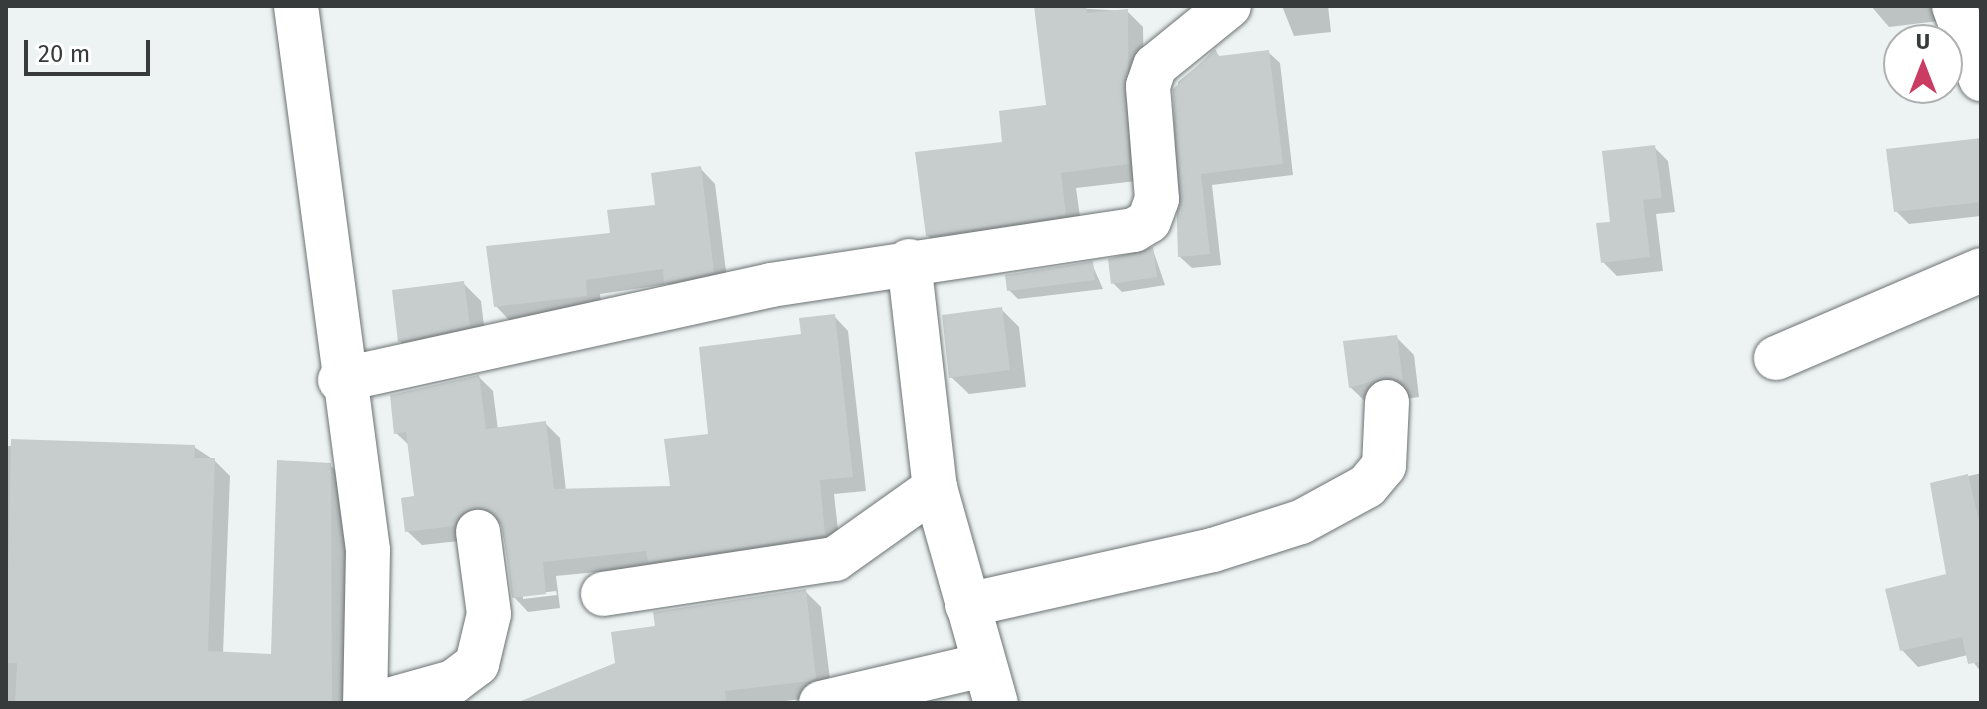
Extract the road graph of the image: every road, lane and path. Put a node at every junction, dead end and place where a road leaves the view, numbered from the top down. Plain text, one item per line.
1 (296, 6) edge
2 (1229, 6) edge
3 (909, 261) junction
4 (1981, 270) edge
5 (1776, 358) dead end
6 (340, 380) junction
7 (1387, 402) dead end
8 (935, 488) junction
9 (478, 532) dead end
10 (603, 594) dead end
11 (967, 605) junction
12 (990, 684) edge
13 (365, 703) edge
14 (378, 703) edge
15 (821, 703) edge

1 - 6 street
2 - 3 street
3 - 6 street
3 - 8 street
4 - 5 street
6 - 13 street
7 - 11 street
8 - 10 street
8 - 11 street
9 - 14 street
11 - 12 street
12 - 15 street

